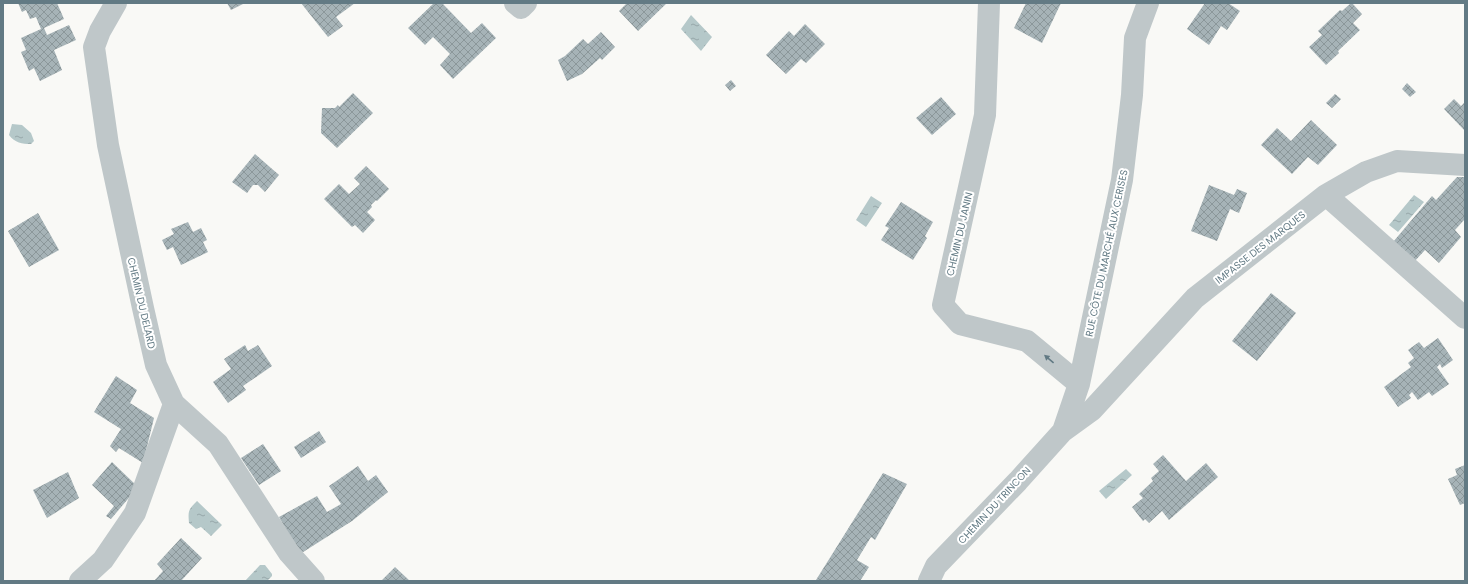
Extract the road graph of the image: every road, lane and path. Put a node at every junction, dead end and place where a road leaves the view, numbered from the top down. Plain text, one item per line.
1 (100, 3) edge
2 (116, 3) edge
3 (515, 3) edge
4 (526, 3) edge
5 (989, 3) edge
6 (1148, 3) edge
7 (100, 31) junction
8 (1465, 165) edge
9 (1326, 195) junction
10 (1465, 318) edge
11 (1079, 384) junction
12 (174, 404) junction
13 (1063, 431) junction
14 (80, 581) edge
15 (314, 581) edge
16 (929, 581) edge

1 - 7 street
2 - 7 street, CHEMIN DU DELARD
3 - 4 street
11 -> 5 street, CHEMIN DU JANIN
6 - 11 street, RUE CÔTE DU MARCHÉ AUX CERISES
7 - 12 street, CHEMIN DU DELARD
8 - 9 street, IMPASSE DES MARQUES
9 - 10 street
9 - 13 street, IMPASSE DES MARQUES
11 - 13 street, RUE CÔTE DU MARCHÉ AUX CERISES
12 - 14 street
12 - 15 street
13 - 16 street, CHEMIN DU TRINCON

